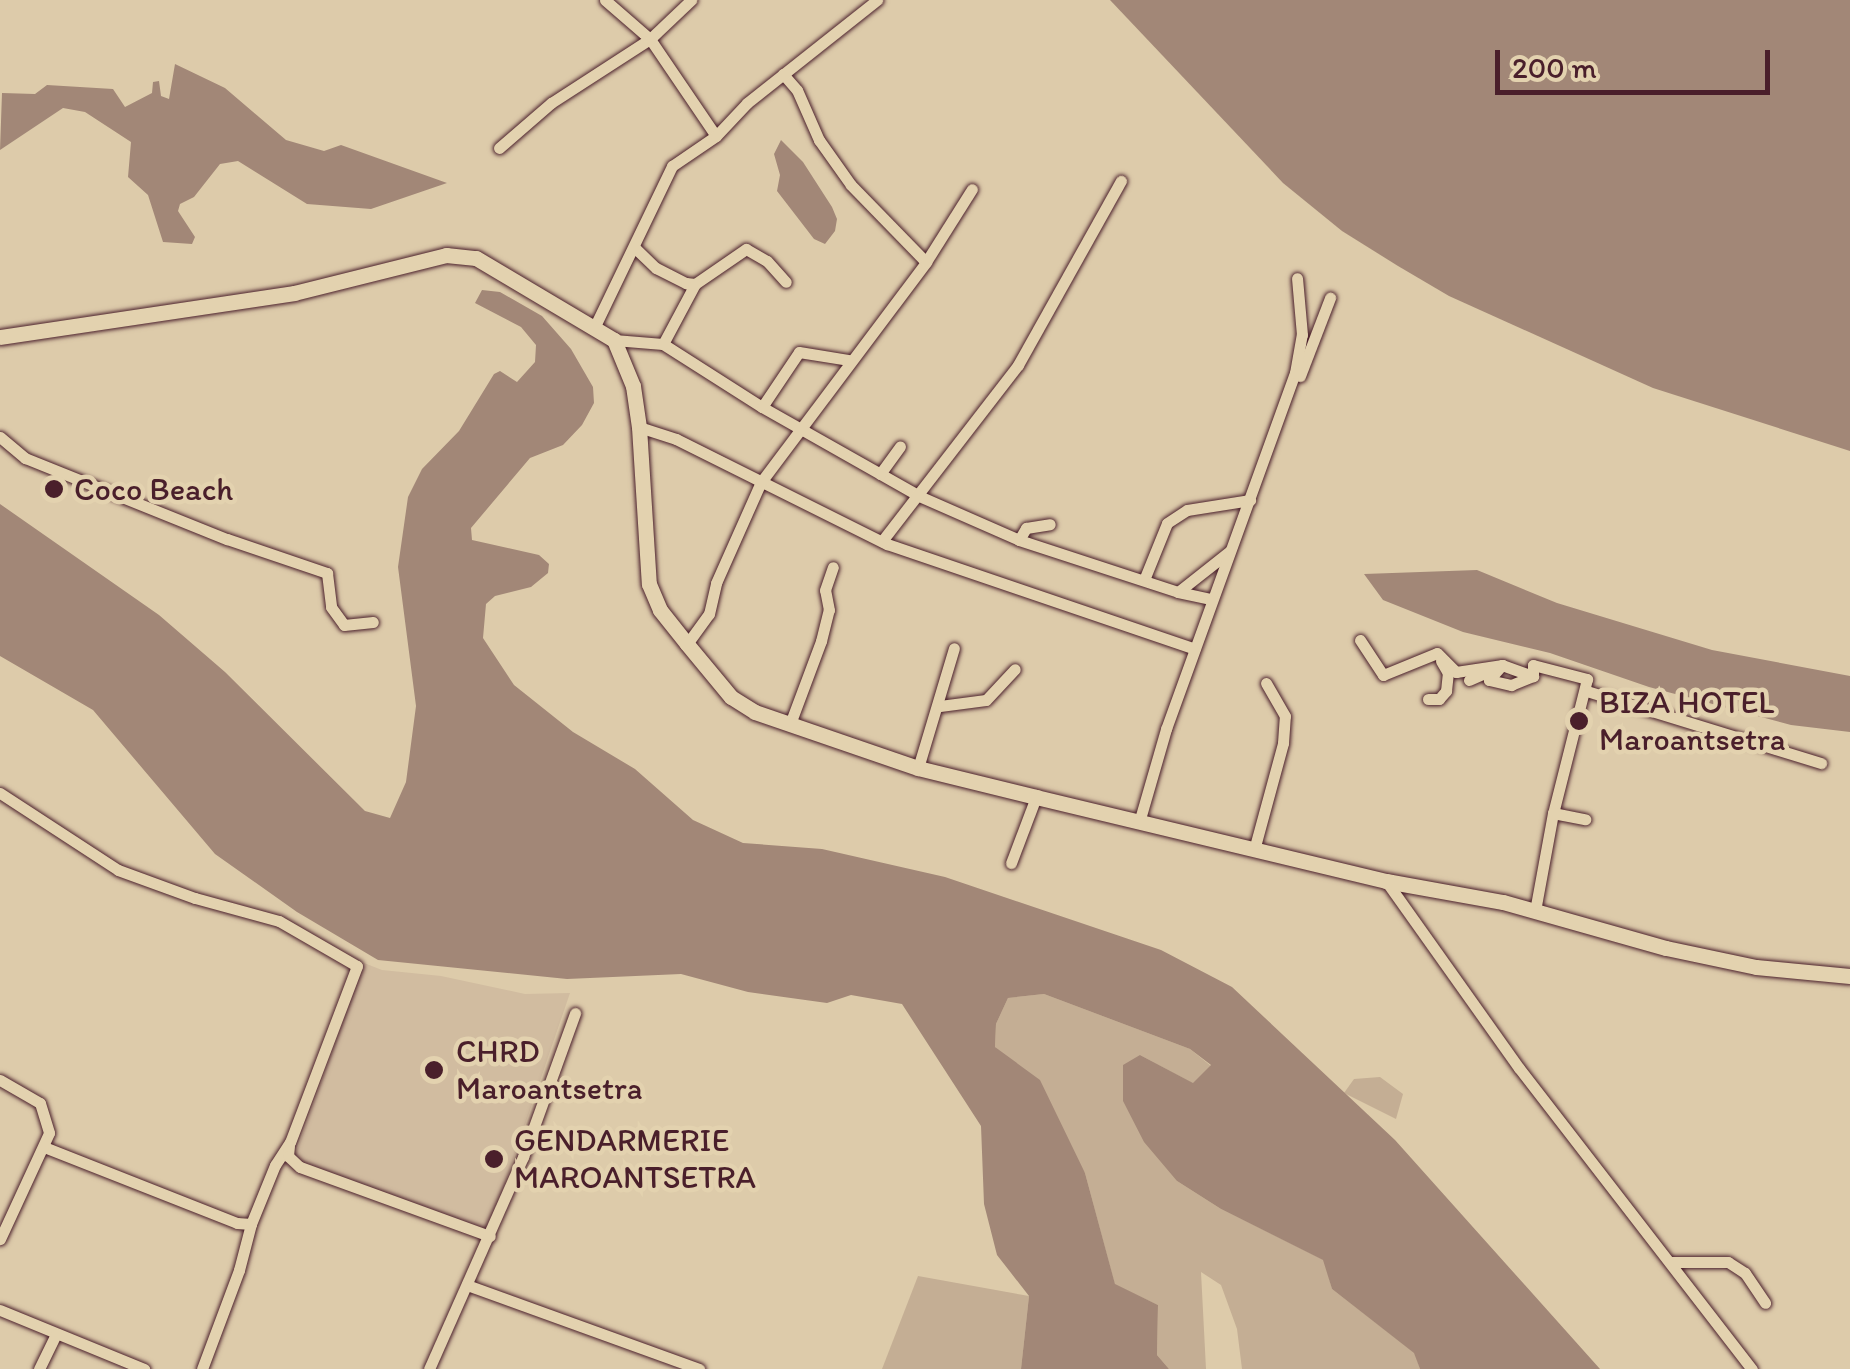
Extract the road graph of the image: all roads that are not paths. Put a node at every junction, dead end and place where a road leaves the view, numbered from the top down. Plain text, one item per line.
1 (605, 0) edge
2 (691, 0) edge
3 (878, 0) edge
4 (650, 39) junction
5 (783, 74) junction
6 (716, 136) junction
7 (498, 148) dead end
8 (1121, 181) dead end
9 (972, 190) dead end
10 (635, 248) junction
11 (926, 262) junction
12 (1297, 278) dead end
13 (786, 282) dead end
14 (695, 284) junction
15 (1330, 298) dead end
16 (595, 326) junction
17 (0, 337) edge
18 (614, 340) junction
19 (663, 344) junction
20 (849, 360) junction
21 (762, 406) junction
22 (1279, 415) junction
23 (639, 427) junction
24 (801, 428) junction
25 (0, 436) edge
26 (900, 446) dead end
27 (880, 474) junction
28 (761, 482) junction
29 (918, 496) junction
30 (1250, 500) junction
31 (1050, 524) dead end
32 (1019, 540) junction
33 (882, 541) junction
34 (1230, 551) junction
35 (833, 567) dead end
36 (1144, 580) junction
37 (1178, 592) junction
38 (1212, 599) junction
39 (372, 622) dead end
40 (1360, 640) dead end
41 (686, 644) junction
42 (954, 648) dead end
43 (1195, 649) junction
44 (1437, 653) junction
45 (1502, 665) junction
46 (1016, 669) dead end
47 (1533, 676) junction
48 (1468, 680) dead end
49 (1266, 683) dead end
50 (1587, 691) junction
51 (1428, 699) dead end
52 (940, 706) junction
53 (790, 724) junction
54 (1821, 763) dead end
55 (918, 768) junction
56 (0, 792) edge
57 (1036, 797) junction
58 (1553, 813) junction
59 (1585, 819) dead end
60 (1140, 820) junction
61 (1254, 850) junction
62 (1011, 863) dead end
63 (1386, 881) junction
64 (1535, 910) junction
65 (1850, 976) edge
66 (575, 1013) dead end
67 (0, 1080) edge
68 (290, 1142) junction
69 (44, 1147) junction
70 (251, 1224) junction
71 (490, 1236) junction
72 (0, 1239) edge
73 (1671, 1262) junction
74 (467, 1284) junction
75 (1765, 1303) dead end
76 (0, 1310) edge
77 (56, 1334) junction
78 (39, 1369) edge
79 (144, 1369) edge
80 (202, 1369) edge
81 (430, 1369) edge
82 (699, 1369) edge
83 (1752, 1369) edge

1 - 4 street
2 - 4 street
3 - 5 street
4 - 6 street
4 - 7 street
5 - 6 street
5 - 11 street
6 - 10 street
8 - 29 street
9 - 11 street
10 - 14 street
10 - 16 street
11 - 20 street
12 - 22 street
13 - 14 street
14 - 19 street
15 - 22 street
16 - 17 main road
16 - 18 main road
18 - 19 street
18 - 23 main road
19 - 21 street
20 - 21 street
20 - 24 street
21 - 24 street
22 - 30 street
23 - 28 street
23 - 41 main road
24 - 27 street
24 - 28 street
25 - 39 street
26 - 27 street
27 - 29 street
28 - 33 street
28 - 41 street
29 - 32 street
29 - 33 street
30 - 34 street
30 - 36 street
31 - 32 street
32 - 36 street
33 - 43 street
34 - 37 street
34 - 38 street
35 - 53 street
36 - 37 street
37 - 38 street
38 - 43 street
40 - 44 street
41 - 53 main road
42 - 52 street
43 - 60 street
44 - 45 street
44 - 51 street
45 - 47 street
45 - 47 street
45 - 48 street
46 - 52 street
47 - 50 street
49 - 61 street
50 - 54 street
50 - 58 street
52 - 55 street
53 - 55 main road
55 - 57 main road
56 - 68 street
57 - 60 main road
57 - 62 street
58 - 59 street
58 - 64 street
60 - 61 main road
61 - 63 main road
63 - 64 main road
63 - 73 street
64 - 65 main road
66 - 71 street
67 - 69 street
68 - 70 street
68 - 71 street
69 - 70 street
69 - 72 street
70 - 80 street
71 - 74 street
73 - 75 street
73 - 83 street
74 - 81 street
74 - 82 street
76 - 77 street
77 - 78 street
77 - 79 street

